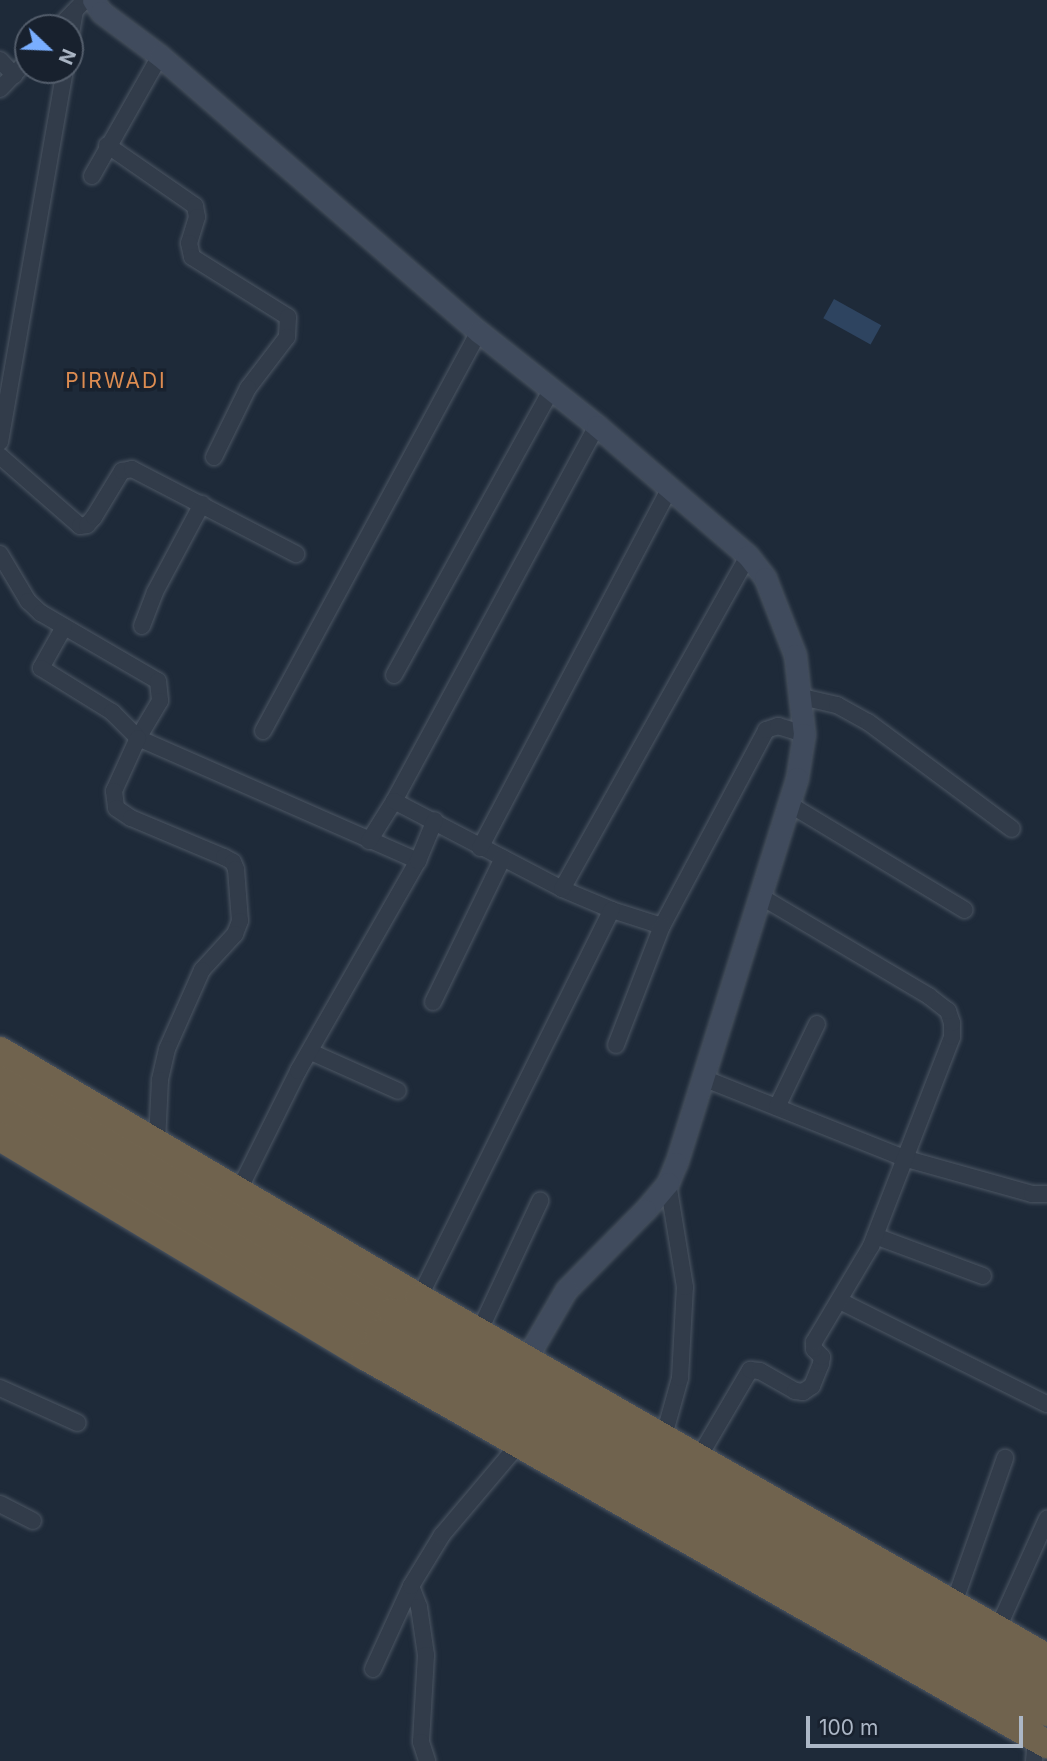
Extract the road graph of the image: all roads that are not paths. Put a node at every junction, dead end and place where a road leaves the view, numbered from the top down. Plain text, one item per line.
1 (84, 4) edge
2 (160, 56) junction
3 (0, 60) edge
4 (14, 75) joint
5 (63, 84) edge
6 (0, 89) edge
7 (107, 145) junction
8 (92, 176) dead end
9 (479, 332) junction
10 (552, 390) junction
11 (597, 426) junction
12 (0, 442) edge
13 (0, 456) edge
14 (214, 457) dead end
15 (669, 489) junction
16 (202, 504) junction
17 (0, 554) edge
18 (296, 554) dead end
19 (748, 556) junction
20 (142, 626) dead end
21 (64, 627) junction
22 (394, 675) dead end
23 (802, 697) junction
24 (263, 731) dead end
25 (804, 734) junction
26 (138, 738) junction
27 (394, 800) junction
28 (789, 804) junction
29 (435, 820) junction
30 (1012, 829) dead end
31 (369, 841) junction
32 (480, 848) junction
33 (503, 858) junction
34 (418, 861) junction
35 (562, 889) junction
36 (760, 896) junction
37 (612, 910) junction
38 (965, 910) dead end
39 (662, 926) junction
40 (433, 1002) dead end
41 (817, 1024) dead end
42 (616, 1045) dead end
43 (0, 1051) edge
44 (311, 1052) junction
45 (703, 1079) junction
46 (0, 1081) edge
47 (398, 1091) dead end
48 (777, 1107) junction
49 (0, 1110) edge
50 (0, 1137) edge
51 (157, 1141) junction
52 (907, 1158) junction
53 (109, 1160) junction
54 (668, 1183) junction
55 (239, 1190) junction
56 (1047, 1195) edge
57 (540, 1201) dead end
58 (875, 1236) junction
59 (983, 1276) dead end
60 (419, 1298) junction
61 (840, 1301) junction
62 (479, 1332) junction
63 (526, 1359) junction
64 (0, 1388) edge
65 (1047, 1404) edge
66 (78, 1423) dead end
67 (663, 1439) junction
68 (519, 1444) junction
69 (699, 1457) junction
70 (1005, 1458) dead end
71 (0, 1504) edge
72 (1047, 1519) edge
73 (33, 1521) dead end
74 (411, 1586) junction
75 (954, 1603) junction
76 (998, 1628) junction
77 (1047, 1658) edge
78 (373, 1669) dead end
79 (1047, 1683) edge
80 (1047, 1712) edge
81 (1039, 1748) edge
82 (427, 1761) edge

1 - 2 street
2 - 7 street
2 - 9 street
3 - 4 street
4 - 6 street
5 - 12 street
7 - 8 street
7 - 14 street
9 - 10 street
9 - 24 street
10 - 11 street
10 - 22 street
11 - 15 street
11 - 27 street
13 - 16 street
15 - 19 street
15 - 32 street
16 - 18 street
16 - 20 street
17 - 21 street
19 - 23 street
19 - 35 street
21 - 26 street
21 - 26 street
23 - 25 street
23 - 30 street
25 - 28 street
25 - 39 street
26 - 31 street
26 - 51 street
27 - 29 street
27 - 31 street
28 - 36 street
28 - 38 street
29 - 32 street
29 - 34 street
31 - 34 street
32 - 33 street
33 - 35 street
33 - 40 street
34 - 44 street
35 - 37 street
36 - 45 street
36 - 52 street
37 - 39 street
37 - 60 street
39 - 42 street
41 - 48 street
43 - 51 highway
44 - 47 street
44 - 55 street
45 - 48 street
45 - 54 street
46 - 53 highway
48 - 52 street
49 - 53 highway
50 - 68 highway
51 - 55 highway
52 - 56 street
52 - 58 street
53 - 79 highway
53 - 80 highway
54 - 63 street
54 - 67 street
55 - 60 highway
57 - 62 street
58 - 59 street
58 - 61 street
60 - 62 highway
61 - 65 street
61 - 69 street
62 - 63 highway
63 - 67 highway
64 - 66 street
67 - 69 highway
68 - 74 street
68 - 81 highway
69 - 75 highway
70 - 75 street
71 - 73 street
72 - 76 street
74 - 78 street
74 - 82 street
75 - 76 highway
76 - 77 highway

